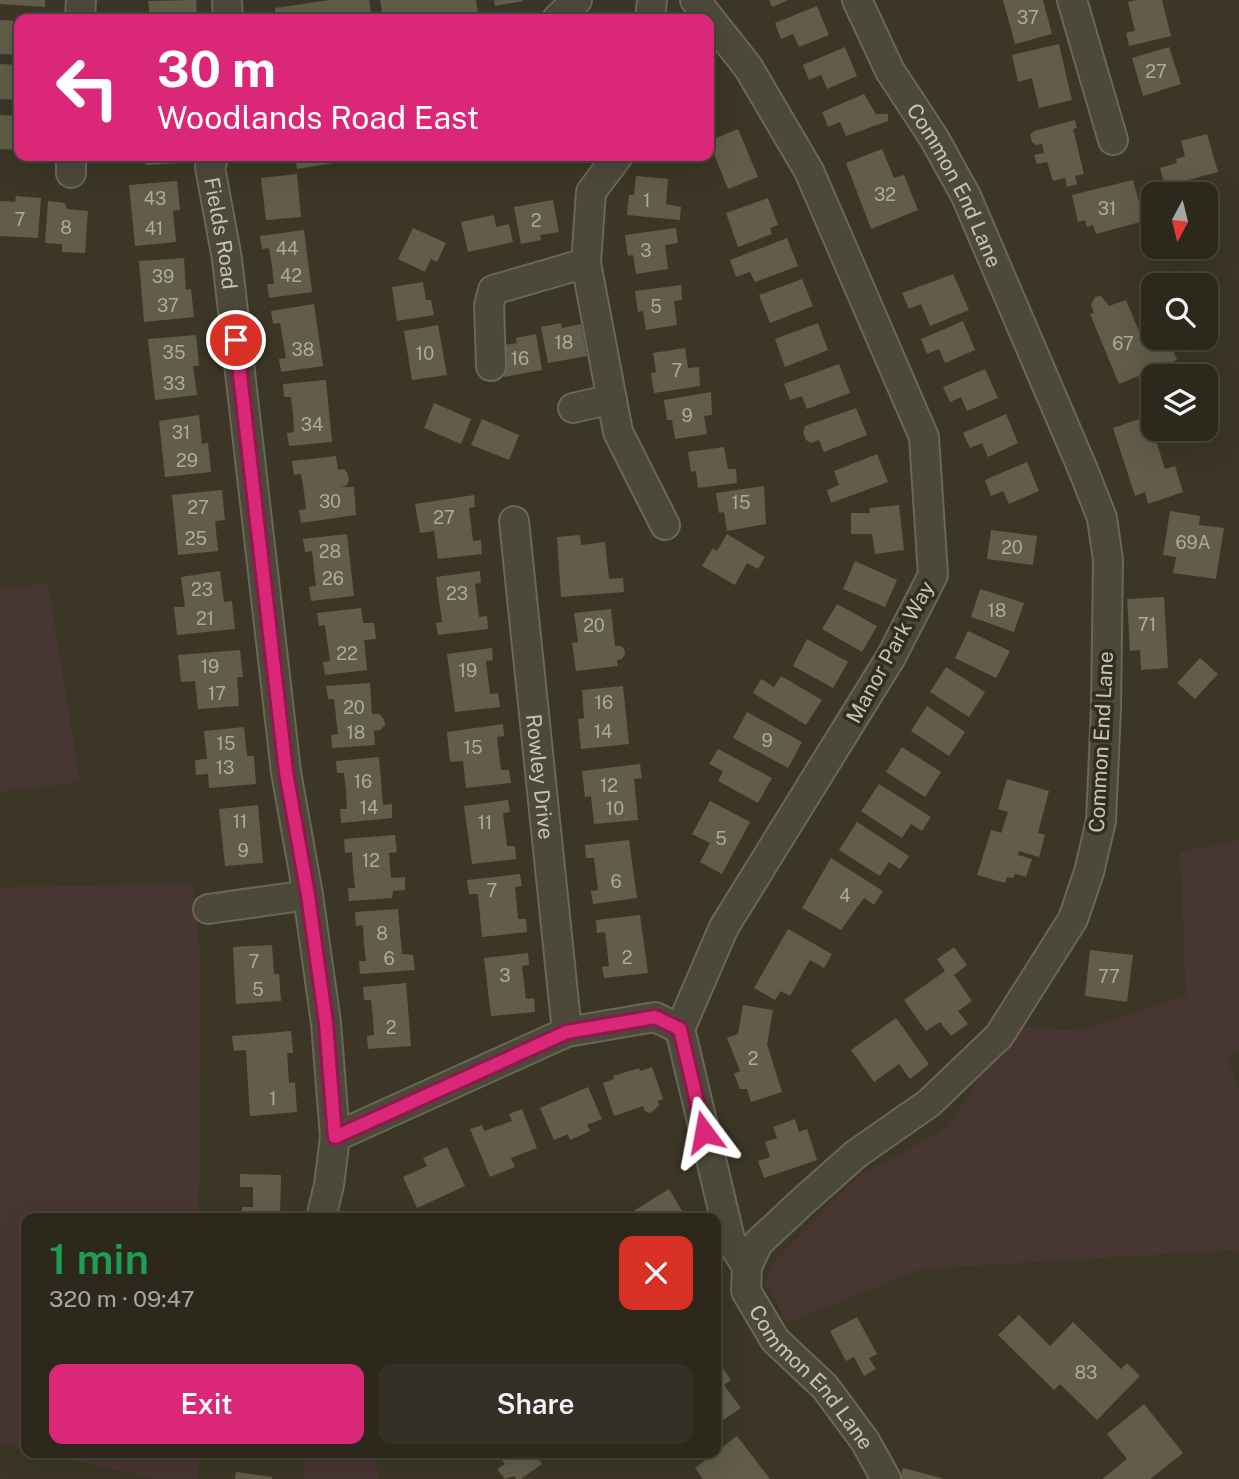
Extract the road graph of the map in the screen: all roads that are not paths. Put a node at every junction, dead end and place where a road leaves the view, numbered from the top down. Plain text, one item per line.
1 (577, 0) edge
2 (695, 0) edge
3 (857, 0) edge
4 (1072, 0) edge
5 (562, 14) edge
6 (706, 14) edge
7 (714, 24) edge
8 (1113, 140) dead end
9 (212, 161) edge
10 (614, 161) edge
11 (586, 263) junction
12 (491, 366) dead end
13 (612, 400) junction
14 (573, 408) dead end
15 (514, 521) dead end
16 (665, 525) dead end
17 (308, 895) junction
18 (208, 909) dead end
19 (680, 1029) junction
20 (567, 1032) junction
21 (335, 1137) junction
22 (322, 1213) edge
23 (712, 1213) edge
24 (721, 1226) edge
25 (747, 1267) junction
26 (886, 1479) edge

1 - 5 street
2 - 6 street, Manor Park Way
3 - 25 street, Common End Lane
4 - 8 street
7 - 19 street, Manor Park Way
9 - 17 street, Fields Road
10 - 11 street
11 - 12 street
11 - 13 street
13 - 14 street
13 - 16 street
15 - 20 street, Rowley Drive
17 - 18 street
17 - 21 street, Fields Road
19 - 20 street
19 - 23 street
20 - 21 street
21 - 22 street, Fields Road
24 - 25 street
25 - 26 street, Common End Lane

